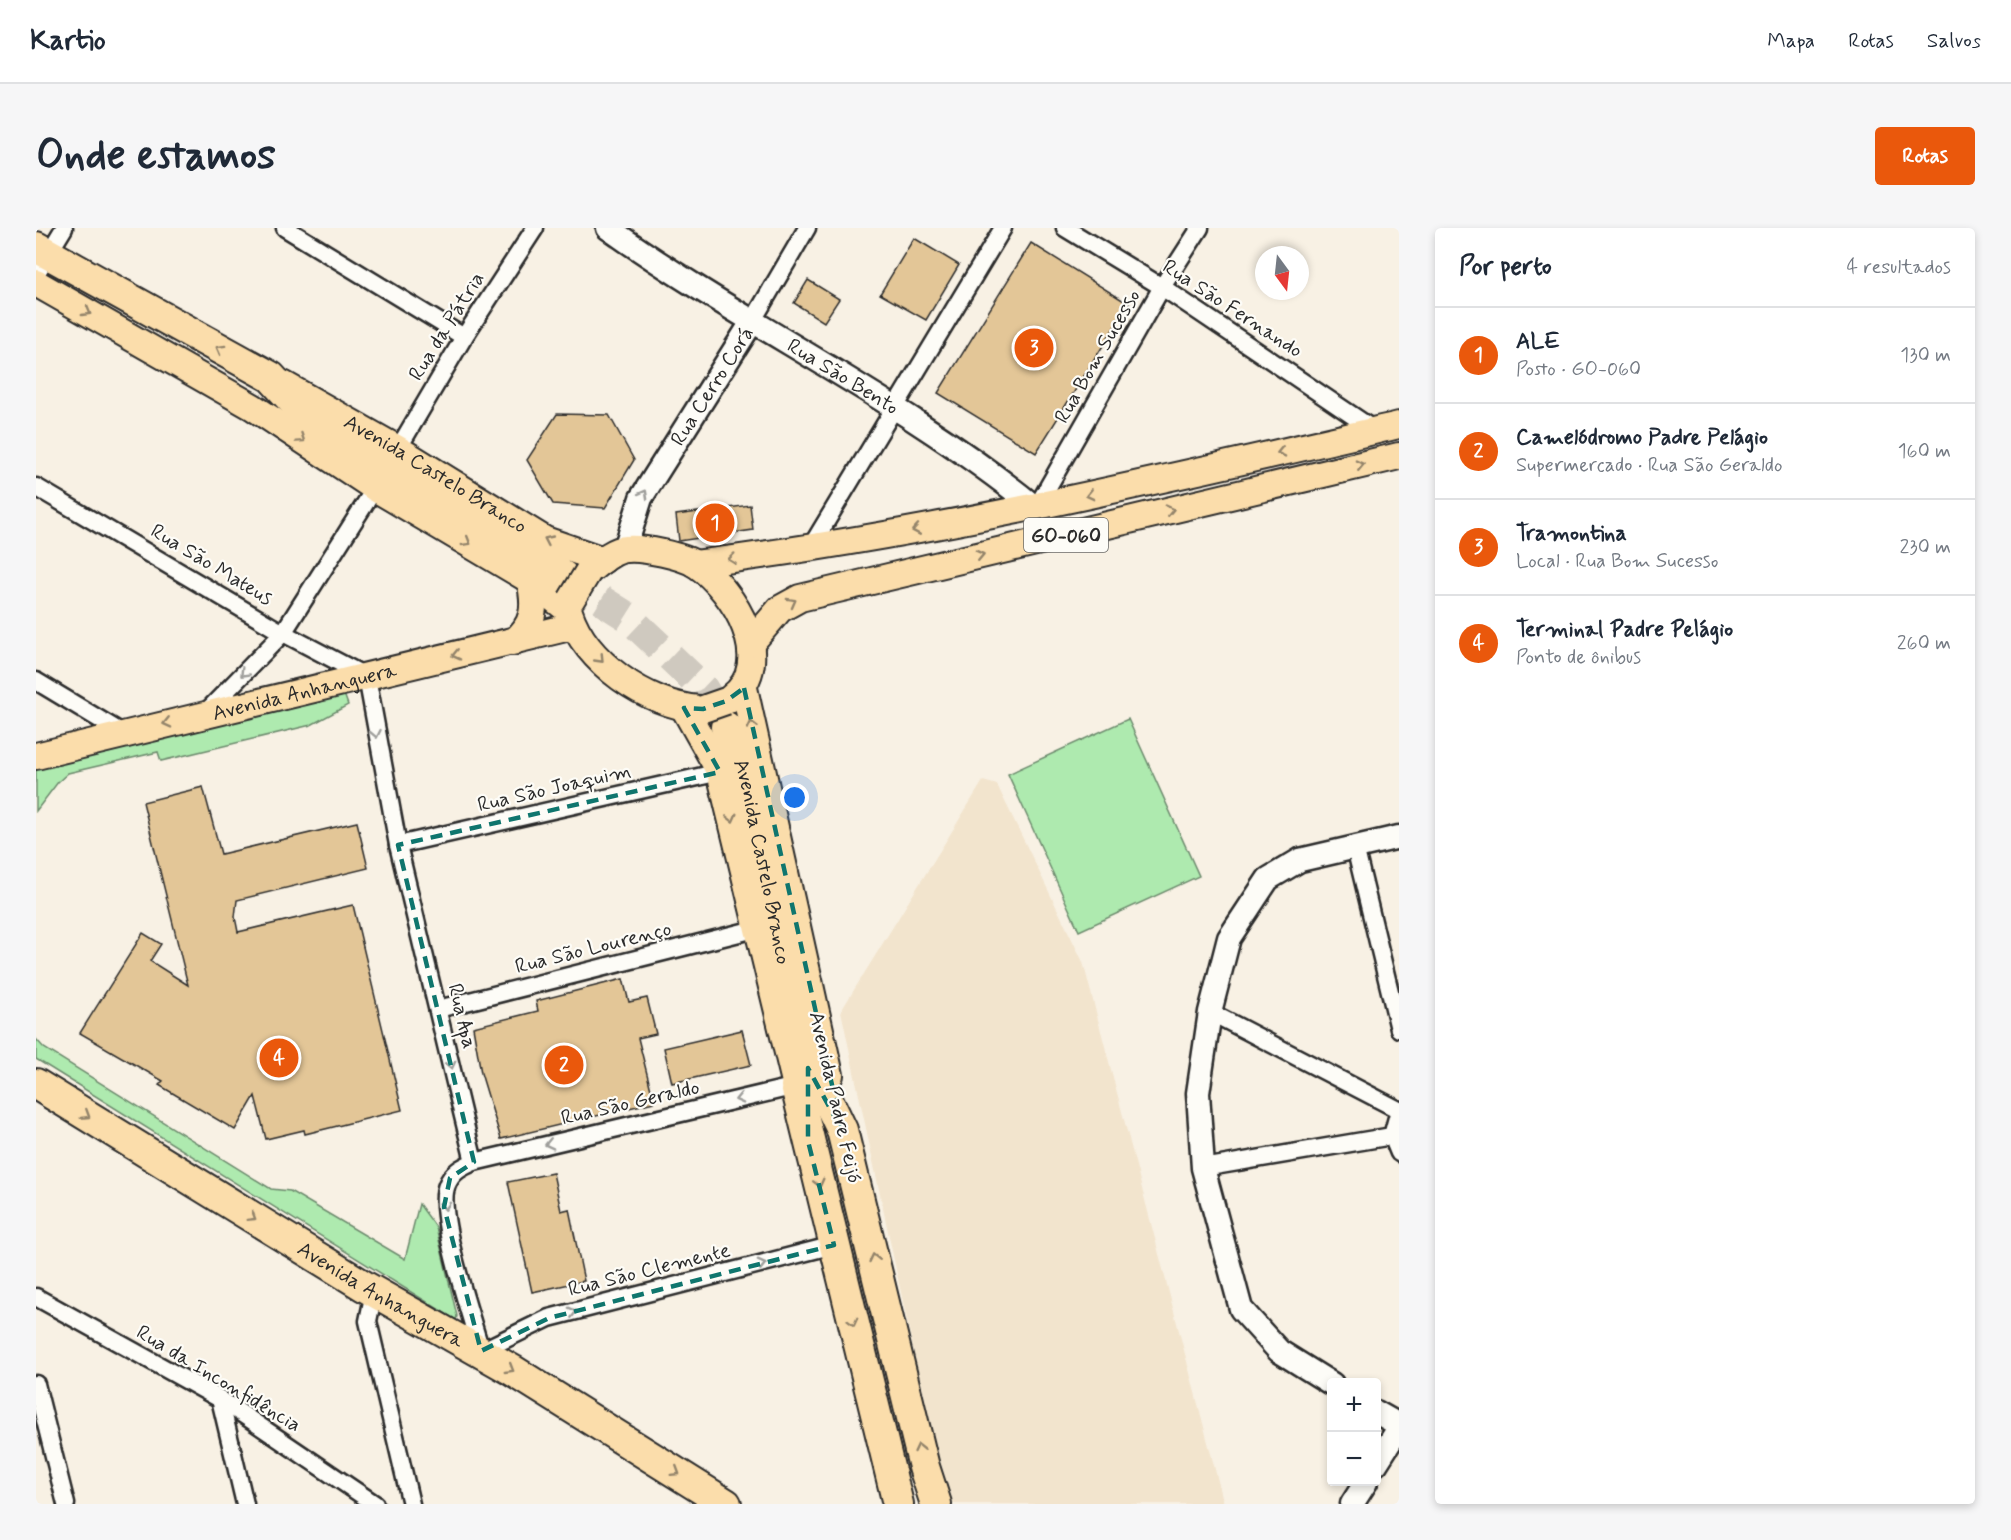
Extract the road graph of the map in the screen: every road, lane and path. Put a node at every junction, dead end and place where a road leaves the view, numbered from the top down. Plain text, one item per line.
1 (64, 228) edge
2 (285, 228) edge
3 (535, 228) edge
4 (608, 228) edge
5 (632, 228) edge
6 (807, 228) edge
7 (1003, 228) edge
8 (1065, 228) edge
9 (1200, 228) edge
10 (645, 254) junction
11 (40, 258) edge
12 (36, 283) edge
13 (1162, 287) junction
14 (752, 322) junction
15 (464, 337) junction
16 (271, 377) junction
17 (252, 406) junction
18 (893, 406) junction
19 (304, 413) junction
20 (1399, 425) edge
21 (1374, 430) junction
22 (398, 449) junction
23 (1399, 456) edge
24 (36, 487) edge
25 (375, 488) junction
26 (1036, 508) junction
27 (809, 550) junction
28 (695, 564) junction
29 (530, 580) junction
30 (585, 585) junction
31 (283, 633) junction
32 (513, 642) junction
33 (751, 643) junction
34 (367, 677) junction
35 (36, 681) edge
36 (716, 707) junction
37 (205, 714) junction
38 (124, 734) junction
39 (36, 756) edge
40 (720, 772) junction
41 (1399, 837) edge
42 (398, 845) junction
43 (1355, 847) junction
44 (759, 928) junction
45 (793, 997) junction
46 (438, 1009) junction
47 (1210, 1012) junction
48 (1399, 1029) edge
49 (36, 1084) edge
50 (796, 1086) junction
51 (1399, 1110) edge
52 (842, 1131) junction
53 (1392, 1136) junction
54 (808, 1141) junction
55 (1399, 1152) edge
56 (474, 1162) junction
57 (1203, 1168) junction
58 (834, 1245) junction
59 (374, 1292) junction
60 (36, 1297) edge
61 (481, 1351) junction
62 (1327, 1381) edge
63 (36, 1384) edge
64 (220, 1400) junction
65 (1381, 1415) edge
66 (1399, 1427) edge
67 (1381, 1457) edge
68 (1363, 1486) edge
69 (66, 1504) edge
70 (245, 1504) edge
71 (375, 1504) edge
72 (411, 1504) edge
73 (726, 1504) edge
74 (897, 1504) edge
75 (936, 1504) edge
76 (1352, 1504) edge

1 - 11 street
2 - 15 street
3 - 15 street, Rua da Pátria
4 - 10 street, Rua São Bento
5 - 10 street
6 - 14 street, Rua Cerro Corá
7 - 18 street
8 - 13 street, Rua São Fernando
9 - 13 street, Rua Bom Sucesso
10 - 14 street, Rua São Bento
16 -> 11 highway, Avenida Castelo Branco
12 -> 17 main road, Avenida Castelo Branco
13 - 21 street, Rua São Fernando
13 - 26 street, Rua Bom Sucesso
14 - 18 street, Rua São Bento
30 -> 14 street, Rua Cerro Corá
15 - 22 street, Rua da Pátria
16 - 19 highway, Avenida Castelo Branco
16 - 22 main road, Avenida Castelo Branco
17 - 19 main road, Avenida Castelo Branco
17 -> 25 main road, Avenida Castelo Branco
18 - 26 street, Rua São Bento
18 - 27 street
19 - 30 highway, Avenida Castelo Branco
20 - 21 main road, GO-060 / GO-060
21 -> 26 main road, GO-060 / GO-060
30 -> 22 main road, Avenida Castelo Branco
33 -> 23 main road, GO-060 / GO-060
24 - 31 street, Rua São Mateus
25 -> 29 main road, Avenida Castelo Branco
25 - 31 street
26 -> 27 main road, GO-060 / GO-060
27 -> 28 main road, GO-060 / GO-060
28 - 30 main road, GO-060
28 - 33 main road
29 - 30 main road, Avenida Castelo Branco
29 - 32 main road
30 - 32 main road, Avenida Anhanguera
30 -> 36 main road
31 - 34 street, Rua São Mateus
31 -> 37 street
32 -> 34 main road, Avenida Anhanguera
33 - 36 main road
34 - 37 main road, Avenida Anhanguera
34 -> 42 street, Rua Apa
35 - 38 street
36 - 40 main road, Avenida Padre Feijó
36 - 45 highway, Avenida Castelo Branco
52 -> 36 main road, Avenida Padre Feijó
37 -> 38 main road, Avenida Anhanguera
38 - 39 main road, Avenida Anhanguera
40 - 42 street, Rua São Joaquim
40 -> 44 main road, Avenida Padre Feijó
41 - 43 street
42 - 46 street, Rua Apa
43 - 47 street
43 - 48 street
44 - 46 street, Rua São Lourenço
44 - 50 main road, Avenida Padre Feijó
45 - 52 highway, Avenida Castelo Branco
45 - 54 highway, Avenida Castelo Branco
46 -> 56 street, Rua Apa
47 - 51 street
47 - 57 street
49 -> 59 highway, Avenida Anhanguera
50 - 54 highway, Avenida Padre Feijó
50 -> 56 street, Rua São Geraldo
51 - 53 street
75 -> 52 highway, Avenida Padre Feijó
53 - 55 street
53 - 57 street
54 -> 58 highway, Avenida Padre Feijó
56 -> 61 street
57 - 62 street
61 -> 58 street, Rua São Clemente
58 -> 74 highway, Avenida Padre Feijó
59 - 61 highway, Avenida Anhanguera
59 - 72 street
60 - 64 street, Rua da Inconfidência
61 -> 73 highway, Avenida Anhanguera
63 - 69 street
64 - 70 street
64 - 71 street, Rua da Inconfidência
65 - 66 street
66 - 67 street
68 - 76 street

